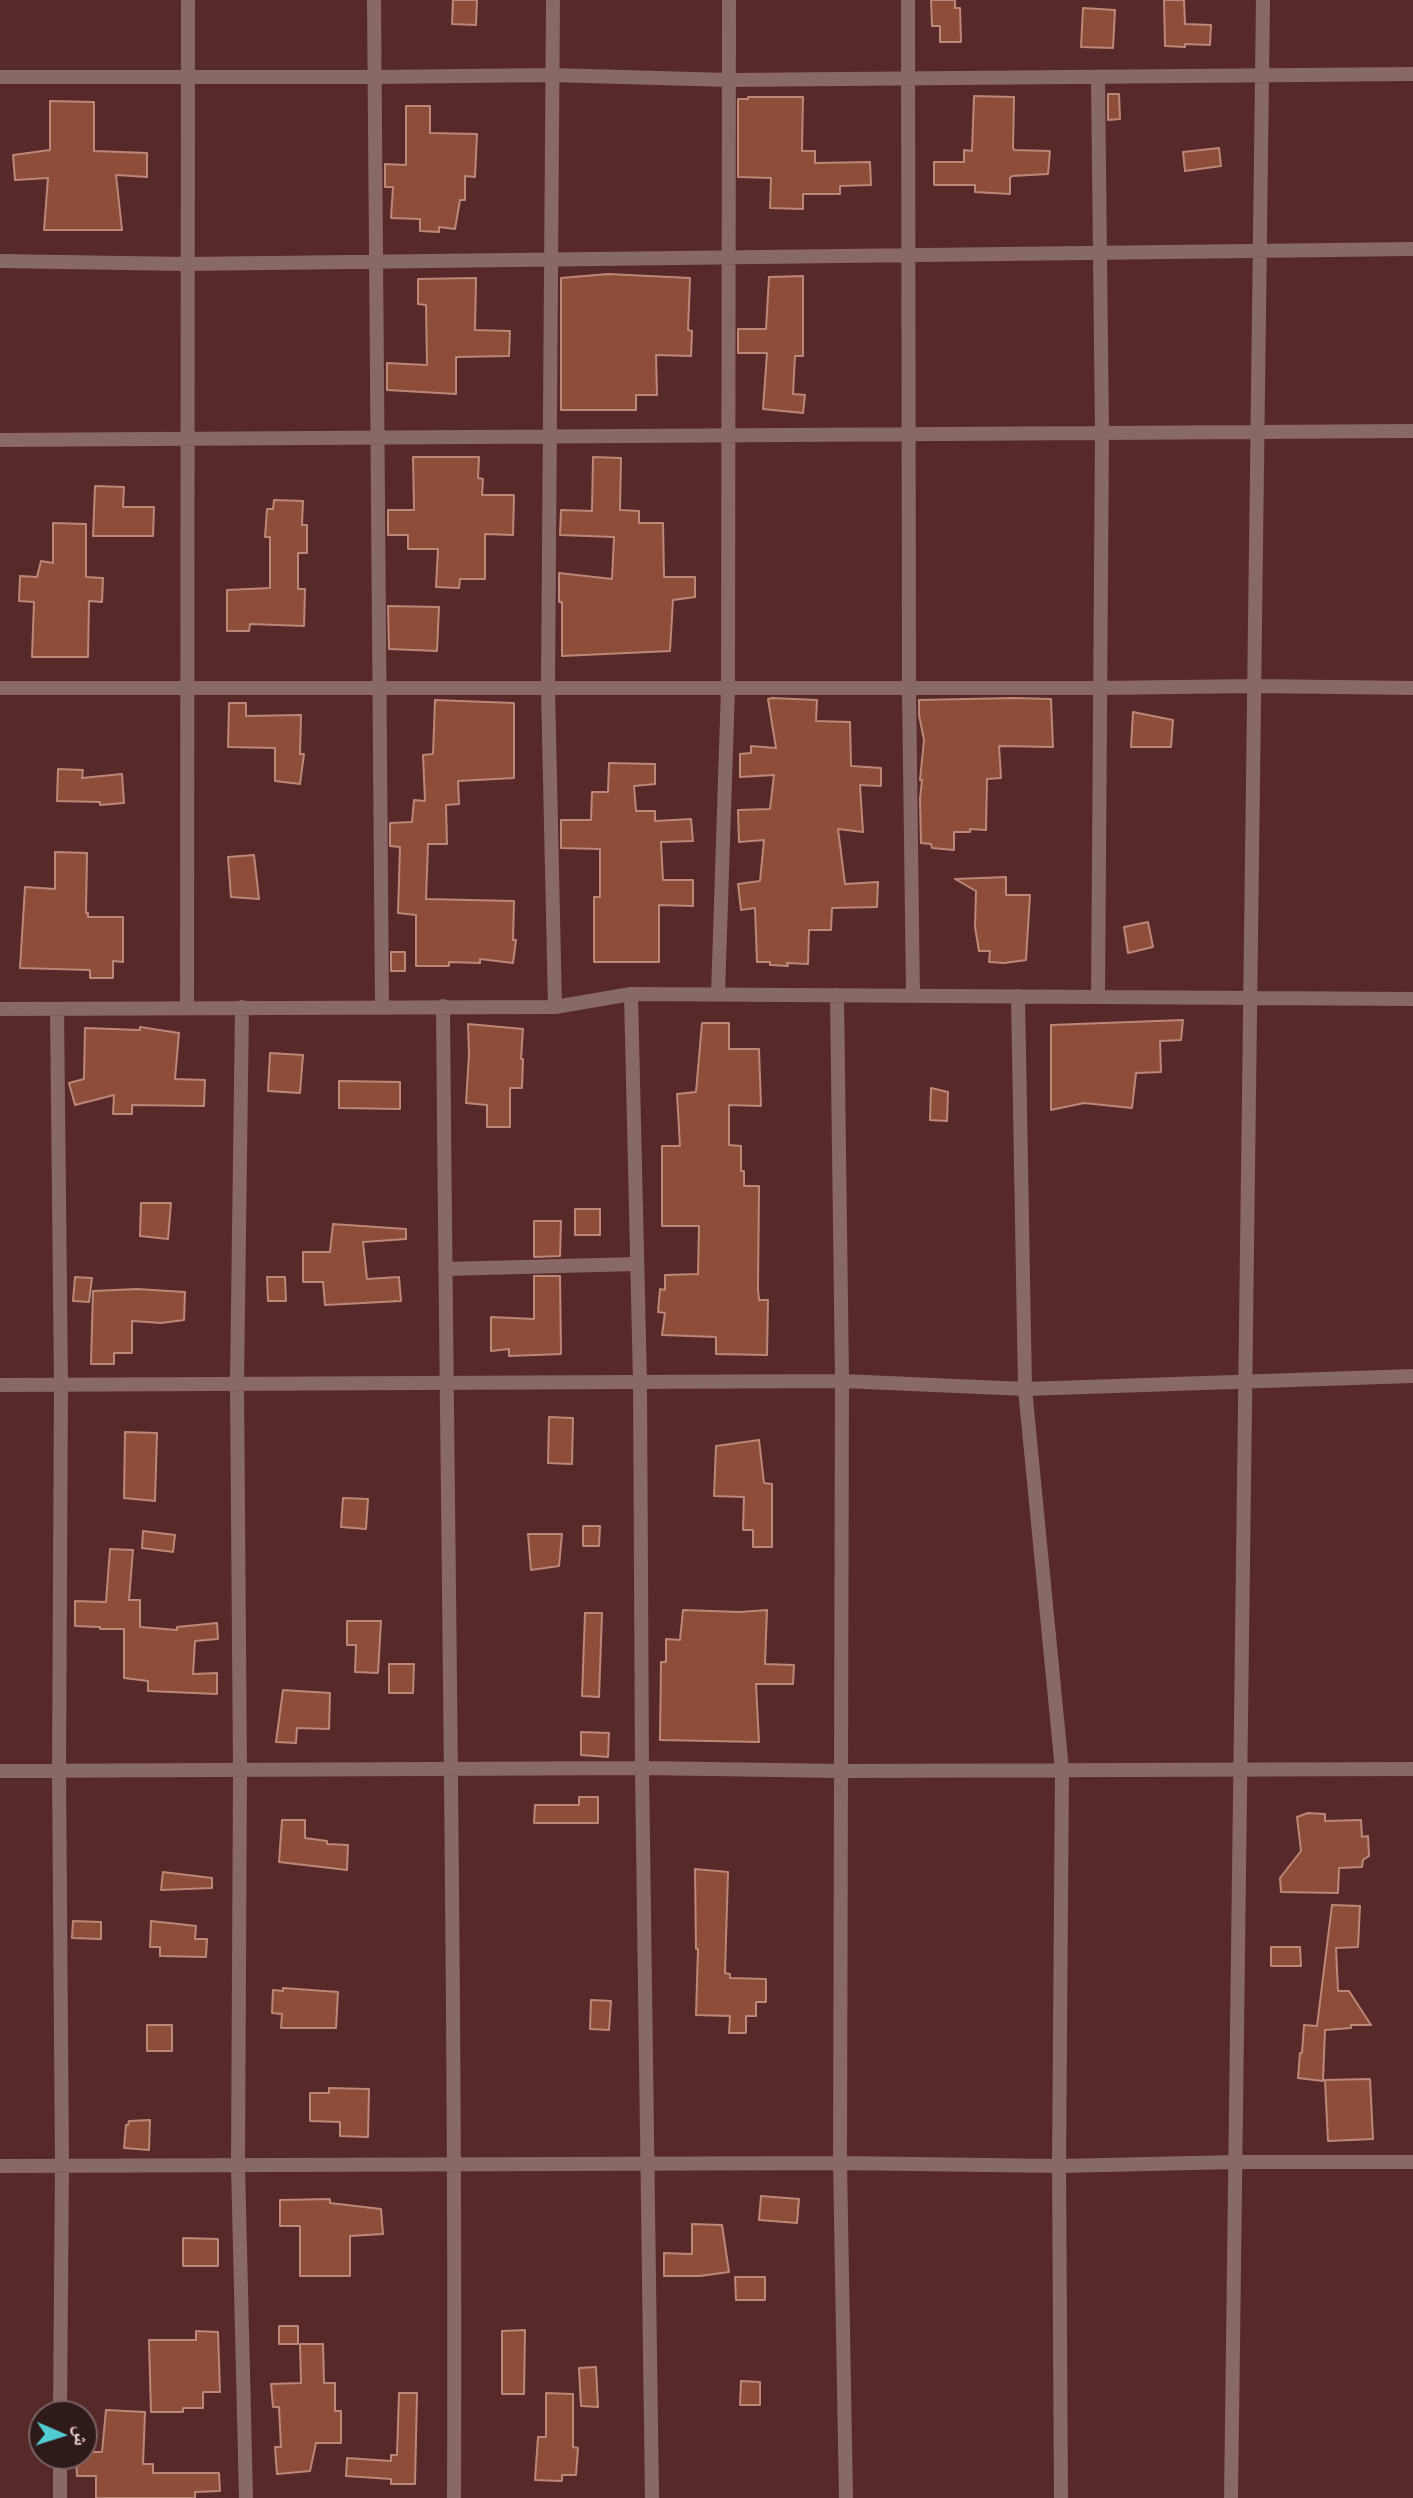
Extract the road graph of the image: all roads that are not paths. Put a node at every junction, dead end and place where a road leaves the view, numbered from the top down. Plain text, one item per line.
1 (188, 0) edge
2 (374, 0) edge
3 (553, 0) edge
4 (729, 0) edge
5 (908, 0) edge
6 (1263, 0) edge
7 (1413, 74) edge
8 (552, 75) junction
9 (1262, 75) junction
10 (0, 76) edge
11 (188, 76) junction
12 (1098, 77) junction
13 (375, 78) junction
14 (908, 79) junction
15 (729, 80) junction
16 (1413, 249) edge
17 (1260, 251) junction
18 (1100, 253) junction
19 (908, 255) junction
20 (728, 257) junction
21 (552, 260) junction
22 (0, 261) edge
23 (376, 262) junction
24 (186, 264) junction
25 (1413, 431) edge
26 (1258, 432) junction
27 (1102, 433) junction
28 (908, 434) junction
29 (728, 435) junction
30 (551, 436) junction
31 (378, 437) junction
32 (188, 438) junction
33 (0, 440) edge
34 (1255, 686) junction
35 (0, 688) edge
36 (187, 688) junction
37 (379, 688) junction
38 (548, 688) junction
39 (727, 688) junction
40 (909, 688) junction
41 (1101, 688) junction
42 (1413, 688) edge
43 (631, 994) junction
44 (718, 995) junction
45 (837, 995) junction
46 (913, 996) junction
47 (1018, 996) junction
48 (1098, 997) junction
49 (1251, 998) junction
50 (1413, 999) edge
51 (382, 1006) junction
52 (443, 1006) junction
53 (242, 1007) junction
54 (555, 1007) junction
55 (187, 1008) junction
56 (0, 1009) edge
57 (57, 1009) junction
58 (637, 1264) junction
59 (446, 1269) junction
60 (1413, 1376) edge
61 (842, 1381) junction
62 (1246, 1381) junction
63 (640, 1382) junction
64 (446, 1383) junction
65 (237, 1384) junction
66 (0, 1385) edge
67 (61, 1385) junction
68 (1024, 1389) junction
69 (642, 1768) junction
70 (1242, 1769) junction
71 (1413, 1769) edge
72 (449, 1770) junction
73 (1062, 1770) junction
74 (0, 1771) edge
75 (59, 1771) junction
76 (240, 1771) junction
77 (842, 1771) junction
78 (1237, 2162) junction
79 (1413, 2162) edge
80 (840, 2163) junction
81 (647, 2164) junction
82 (238, 2165) junction
83 (455, 2165) junction
84 (0, 2166) edge
85 (62, 2166) junction
86 (1059, 2166) junction
87 (60, 2400) edge
88 (60, 2470) edge
89 (60, 2498) edge
90 (246, 2498) edge
91 (454, 2498) edge
92 (652, 2498) edge
93 (846, 2498) edge
94 (1061, 2498) edge
95 (1231, 2498) edge

1 - 11 street
2 - 13 street
3 - 8 street
4 - 15 street
5 - 14 street
6 - 9 street
7 - 9 street
8 - 13 street
8 - 15 street
8 - 21 street
9 - 12 street
9 - 17 street
10 - 11 street
11 - 13 street
11 - 24 street
12 - 14 street
12 - 18 street
13 - 23 street
14 - 15 street
14 - 19 street
15 - 20 street
16 - 17 street
17 - 18 street
17 - 26 street
18 - 19 street
18 - 27 street
19 - 20 street
19 - 28 street
20 - 21 street
20 - 29 street
21 - 23 street
21 - 30 street
22 - 24 street
23 - 24 street
23 - 31 street
24 - 32 street
25 - 26 street
26 - 27 street
26 - 34 street
27 - 28 street
27 - 41 street
28 - 29 street
28 - 40 street
29 - 30 street
29 - 39 street
30 - 31 street
30 - 38 street
31 - 32 street
31 - 37 street
32 - 33 street
32 - 36 street
34 - 41 street
34 - 42 street
34 - 49 street
35 - 36 street
36 - 37 street
36 - 55 street
37 - 38 street
37 - 51 street
38 - 39 street
38 - 54 street
39 - 40 street
39 - 44 street
40 - 41 street
40 - 46 street
41 - 48 street
43 - 44 street
43 - 54 street
43 - 58 street
44 - 45 street
45 - 46 street
45 - 61 street
46 - 47 street
47 - 48 street
47 - 68 street
48 - 49 street
49 - 50 street
49 - 62 street
51 - 52 street
51 - 53 street
52 - 54 street
52 - 59 street
53 - 55 street
53 - 65 street
55 - 57 street
56 - 57 street
57 - 67 street
58 - 59 street
58 - 63 street
59 - 64 street
60 - 62 street
61 - 63 street
61 - 68 street
61 - 77 street
62 - 68 street
62 - 70 street
63 - 64 street
63 - 69 street
64 - 65 street
64 - 72 street
65 - 67 street
65 - 76 street
66 - 67 street
67 - 75 street
68 - 73 street
69 - 72 street
69 - 77 street
69 - 81 street
70 - 71 street
70 - 73 street
70 - 78 street
72 - 76 street
72 - 83 street
73 - 77 street
73 - 86 street
74 - 75 street
75 - 76 street
75 - 85 street
76 - 82 street
77 - 80 street
78 - 79 street
78 - 86 street
78 - 95 street
80 - 81 street
80 - 86 street
80 - 93 street
81 - 83 street
81 - 92 street
82 - 83 street
82 - 85 street
82 - 90 street
83 - 91 street
84 - 85 street
85 - 87 street
86 - 94 street
88 - 89 street

